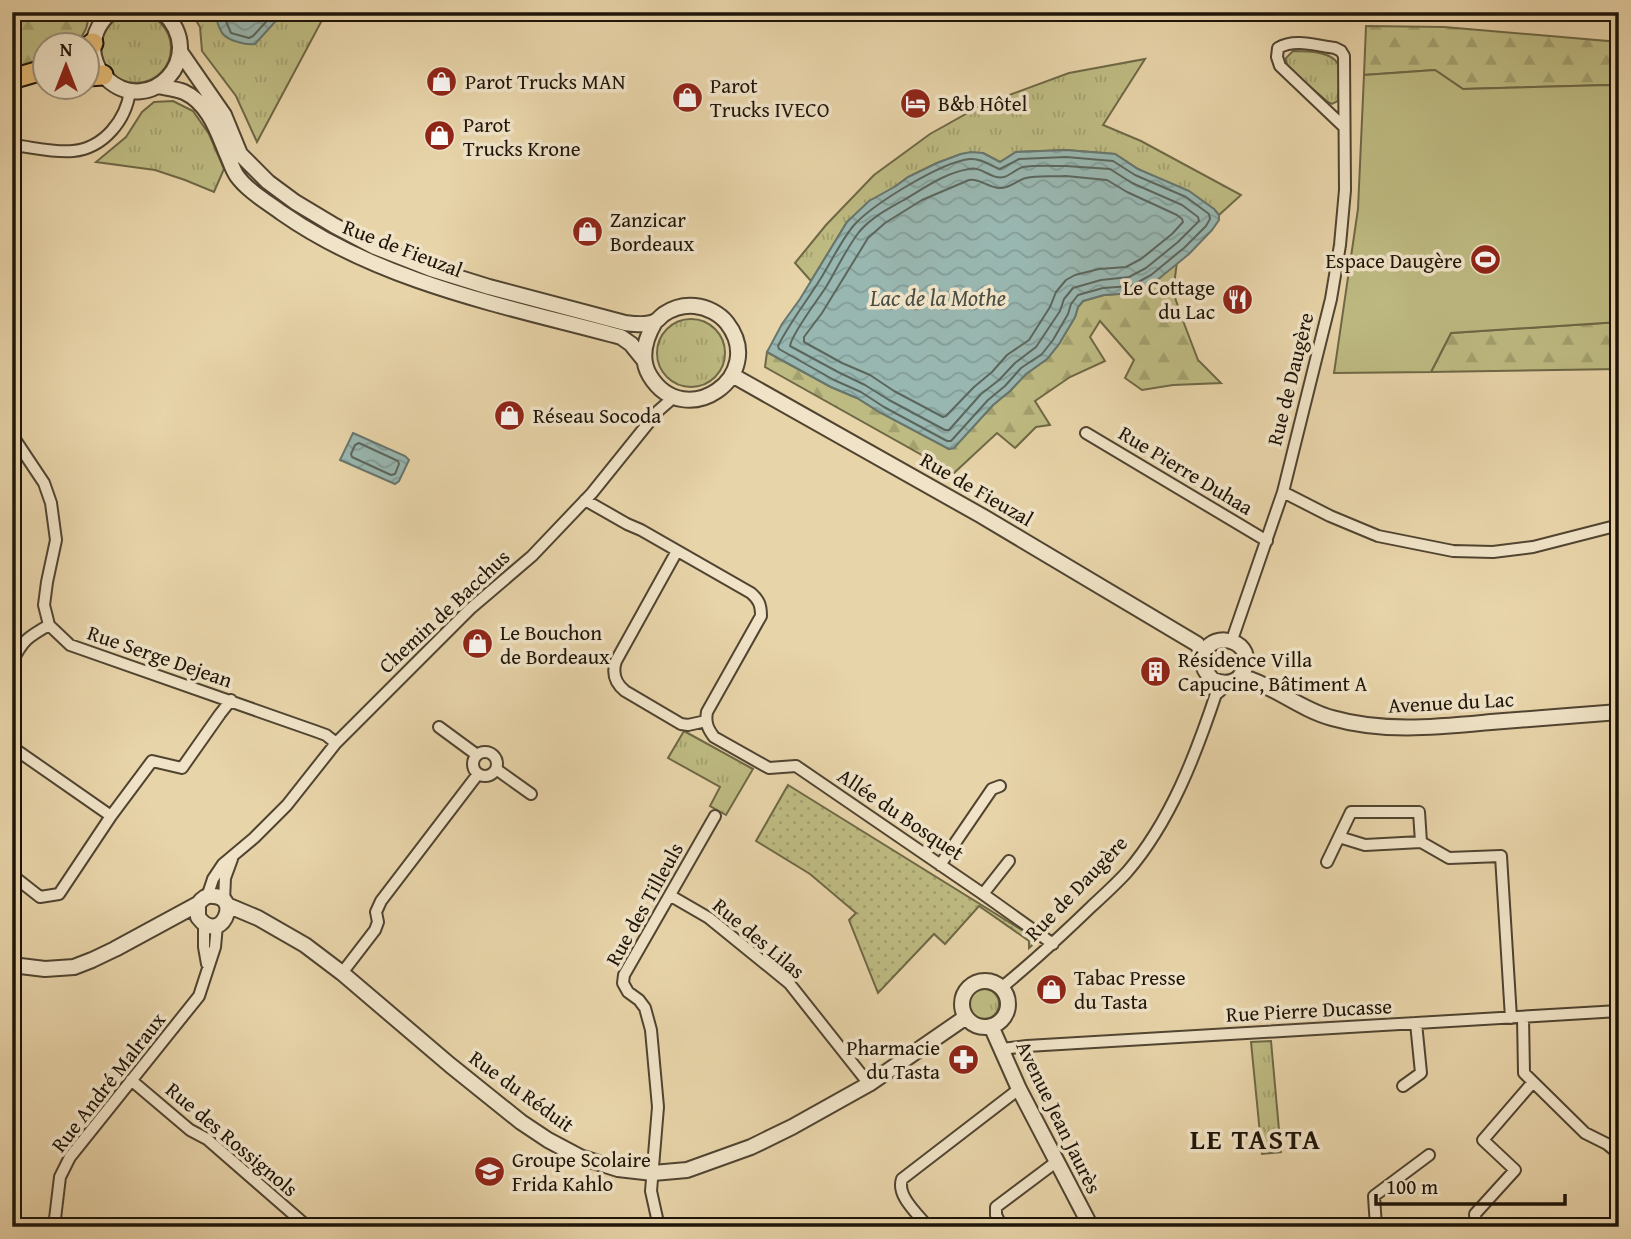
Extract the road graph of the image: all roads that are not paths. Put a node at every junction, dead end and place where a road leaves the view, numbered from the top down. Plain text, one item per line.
1 (111, 12) edge
2 (163, 12) edge
3 (98, 18) edge
4 (181, 53) junction
5 (32, 73) edge
6 (12, 79) edge
7 (102, 79) edge
8 (32, 85) edge
9 (158, 86) junction
10 (12, 90) edge
11 (130, 91) junction
12 (1343, 126) junction
13 (12, 145) edge
14 (656, 322) junction
15 (644, 360) junction
16 (732, 375) junction
17 (674, 397) junction
18 (1086, 433) dead end
19 (12, 435) edge
20 (1283, 492) junction
21 (585, 500) junction
22 (1619, 525) edge
23 (1267, 541) junction
24 (677, 551) junction
25 (49, 625) junction
26 (1218, 643) junction
27 (12, 662) edge
28 (1246, 674) junction
29 (1219, 685) junction
30 (232, 700) junction
31 (1619, 712) edge
32 (706, 721) junction
33 (439, 727) dead end
34 (336, 743) junction
35 (12, 747) edge
36 (477, 755) junction
37 (496, 769) junction
38 (478, 774) junction
39 (1000, 786) dead end
40 (531, 794) dead end
41 (111, 816) junction
42 (715, 816) dead end
43 (1339, 837) junction
44 (1421, 842) junction
45 (238, 851) junction
46 (1009, 860) dead end
47 (1327, 862) dead end
48 (940, 865) junction
49 (12, 875) edge
50 (984, 894) junction
51 (671, 895) junction
52 (203, 900) junction
53 (216, 916) junction
54 (152, 928) junction
55 (1053, 944) junction
56 (12, 965) edge
57 (342, 973) junction
58 (1001, 988) junction
59 (1619, 1011) edge
60 (966, 1017) junction
61 (1523, 1017) junction
62 (1511, 1018) junction
63 (1416, 1023) junction
64 (992, 1026) junction
65 (1002, 1049) junction
66 (131, 1080) junction
67 (1533, 1082) junction
68 (869, 1084) junction
69 (1403, 1086) dead end
70 (1019, 1089) junction
71 (1619, 1154) edge
72 (1429, 1155) dead end
73 (1056, 1162) junction
74 (653, 1173) junction
75 (54, 1227) edge
76 (308, 1227) edge
77 (659, 1227) edge
78 (929, 1227) edge
79 (1002, 1227) edge
80 (1091, 1227) edge
81 (1376, 1227) edge
82 (1476, 1227) edge

1 - 3 street
2 - 4 street
4 - 9 street
4 - 14 street, Rue de Fieuzal
5 - 6 highway
7 - 11 street
8 - 10 highway
9 - 11 street
9 - 15 street, Rue de Fieuzal
11 - 13 street
12 - 12 street, Rue de Daugère
12 - 20 street, Rue de Daugère
14 - 15 street
14 - 16 street, Rue de Fieuzal
15 - 17 street, Rue de Fieuzal
16 - 17 street
16 - 26 street, Rue de Fieuzal
17 - 21 street, Chemin de Bacchus
18 - 23 street, Rue Pierre Duhaa
19 - 25 street
20 - 22 street
20 - 23 street, Rue de Daugère
21 - 24 street
21 - 34 street, Chemin de Bacchus
23 - 26 street, Rue de Daugère
24 - 32 street
24 - 32 street
25 - 27 street
25 - 30 street, Rue Serge Dejean
26 - 28 street
26 - 29 street
28 - 29 street
28 - 31 street, Avenue du Lac
29 - 55 street, Rue de Daugère
30 - 34 street, Rue Serge Dejean
30 - 41 street
32 - 48 street, Allée du Bosquet
33 - 36 street
34 - 45 street, Chemin de Bacchus
35 - 41 street
36 - 37 street
36 - 38 street
37 - 38 street
37 - 40 street
38 - 57 street
39 - 48 street
41 - 49 street
42 - 51 street, Rue des Tilleuls
43 - 44 street
43 - 44 street
43 - 47 street
44 - 62 street
45 - 52 street, Chemin de Bacchus
45 - 53 street, Chemin de Bacchus
46 - 50 street
48 - 50 street, Allée du Bosquet
50 - 55 street, Allée du Bosquet
51 - 68 street, Rue des Lilas
51 - 74 street, Rue des Tilleuls
52 - 53 street
52 - 53 street, Rue du Réduit
52 - 54 street
53 - 54 street
53 - 57 street, Rue du Réduit
53 - 66 street, Rue André Malraux
54 - 56 street
55 - 58 street, Rue de Daugère
57 - 74 street, Rue du Réduit
58 - 60 street
58 - 64 street
59 - 61 street, Rue Pierre Ducasse
60 - 64 street
60 - 68 street, Rue du Réduit
61 - 62 street, Rue Pierre Ducasse
61 - 67 street
62 - 63 street, Rue Pierre Ducasse
63 - 65 street, Rue Pierre Ducasse
63 - 69 street
64 - 65 street, Avenue Jean Jaurès
65 - 70 street, Avenue Jean Jaurès
66 - 75 street, Rue André Malraux
66 - 76 street, Rue des Rossignols
67 - 71 street
67 - 82 street
68 - 74 street, Rue du Réduit
70 - 73 street, Avenue Jean Jaurès
70 - 78 street
72 - 81 street
73 - 79 street
73 - 80 street, Avenue Jean Jaurès
74 - 77 street

